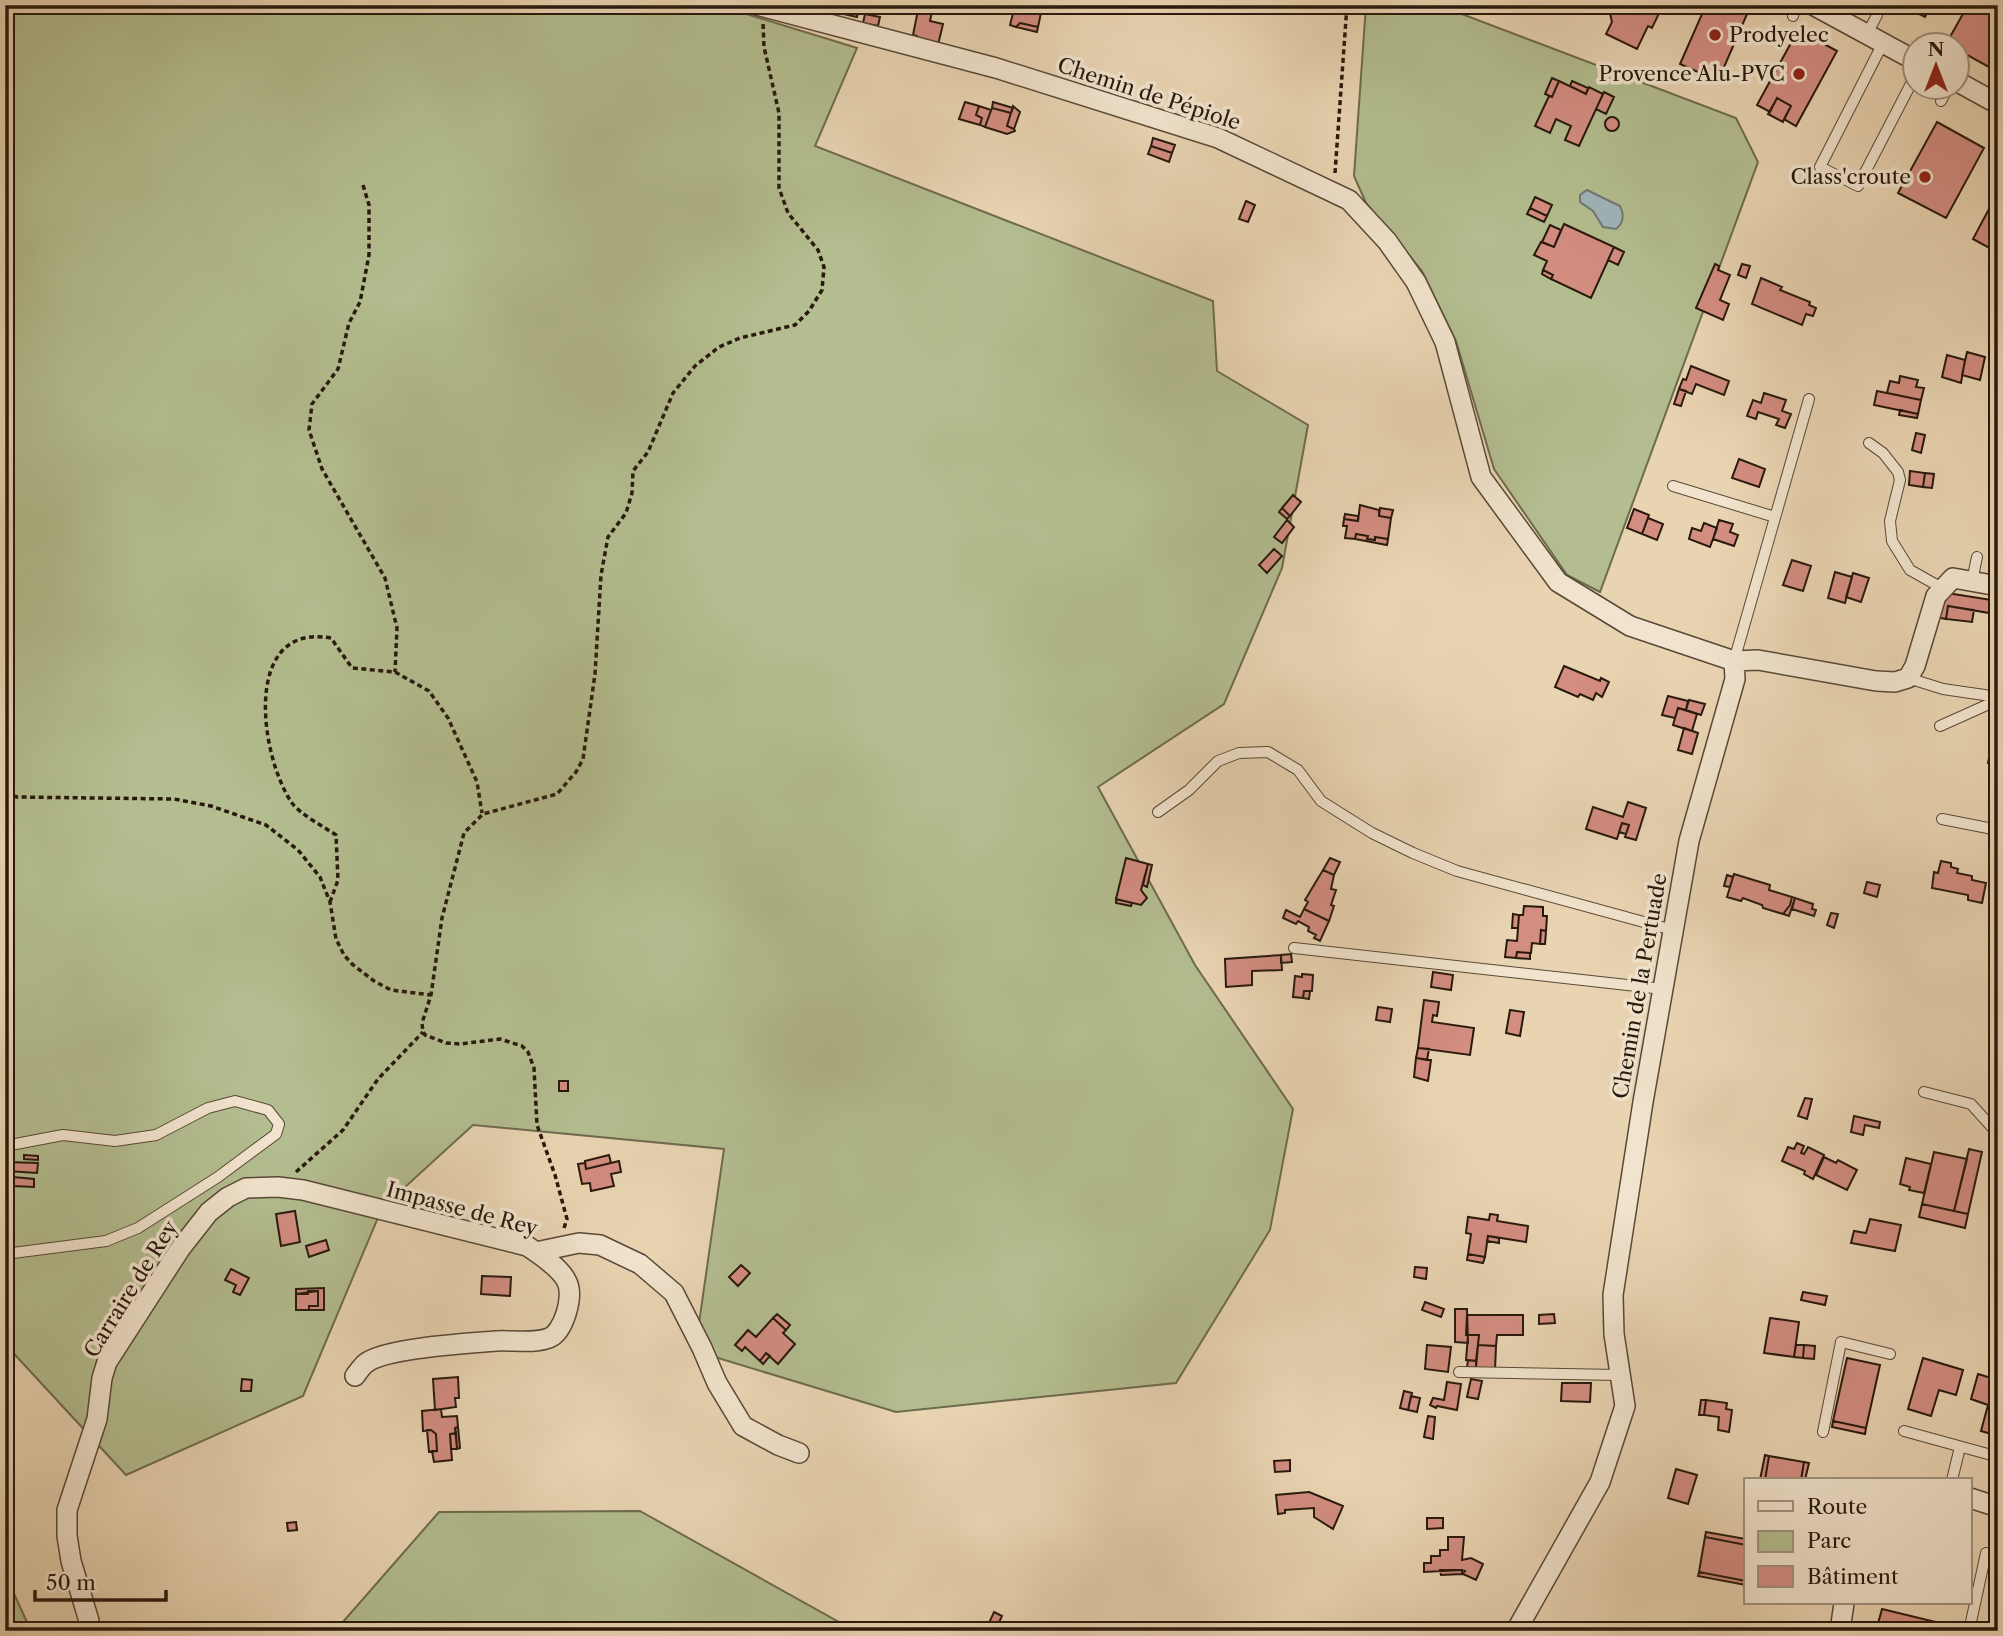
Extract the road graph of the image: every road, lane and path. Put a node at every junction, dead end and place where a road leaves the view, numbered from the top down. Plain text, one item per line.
1 (1347, 5) edge
2 (760, 6) edge
3 (1826, 8) edge
4 (1877, 15) dead end
5 (1875, 39) junction
6 (1902, 53) edge
7 (1972, 90) edge
8 (1902, 101) edge
9 (1998, 104) edge
10 (363, 185) dead end
11 (1334, 193) junction
12 (1809, 399) dead end
13 (1869, 443) dead end
14 (1673, 486) dead end
15 (1775, 517) junction
16 (1977, 557) dead end
17 (1972, 581) junction
18 (1998, 586) edge
19 (1942, 588) junction
20 (1734, 660) junction
21 (395, 672) junction
22 (1908, 678) junction
23 (1998, 699) edge
24 (1940, 726) dead end
25 (5, 794) edge
26 (1158, 811) dead end
27 (482, 814) junction
28 (1942, 819) dead end
29 (1998, 830) edge
30 (330, 902) junction
31 (1673, 930) junction
32 (1294, 948) dead end
33 (1663, 989) junction
34 (431, 995) junction
35 (423, 1032) junction
36 (1924, 1092) dead end
37 (1998, 1134) edge
38 (5, 1146) edge
39 (278, 1187) junction
40 (556, 1247) junction
41 (536, 1252) junction
42 (5, 1254) edge
43 (1891, 1354) dead end
44 (1459, 1372) dead end
45 (1619, 1375) junction
46 (355, 1376) dead end
47 (1904, 1431) dead end
48 (1823, 1432) dead end
49 (1960, 1447) junction
50 (799, 1453) dead end
51 (1995, 1457) dead end
52 (1952, 1478) edge
53 (1972, 1499) edge
54 (1998, 1507) edge
55 (1998, 1556) edge
56 (1844, 1604) edge
57 (1972, 1604) edge
58 (88, 1631) edge
59 (1516, 1631) edge
60 (1840, 1631) edge
61 (1969, 1631) edge

1 - 11 path
2 - 11 street, Chemin de Pépiole
2 - 27 path
3 - 5 street
4 - 5 lane
5 - 6 street
5 - 8 lane
7 - 9 street
10 - 21 path
11 - 20 street, Chemin de Pépiole
12 - 15 lane
13 - 19 lane
14 - 15 lane
15 - 20 lane
16 - 17 lane
17 - 18 street
17 - 19 street
19 - 22 street
20 - 22 street
20 - 31 street, Chemin de la Pertuade
21 - 27 path
21 - 30 path
22 - 23 lane
23 - 24 lane
25 - 30 path
26 - 31 lane
27 - 34 path
28 - 29 lane
30 - 34 path
31 - 33 street, Chemin de la Pertuade
32 - 33 lane
33 - 45 street, Chemin de la Pertuade
34 - 35 path
35 - 39 path
35 - 40 path
36 - 37 lane
38 - 42 lane
39 - 41 street, Impasse de Rey
39 - 58 street, Carraire de Rey
40 - 41 street
40 - 50 street
41 - 46 street, Impasse de Rey
43 - 48 lane
44 - 45 lane
45 - 59 street, Chemin de la Pertuade
47 - 49 lane
49 - 51 lane
49 - 52 lane
53 - 54 street
55 - 57 lane
56 - 60 street
57 - 61 lane

